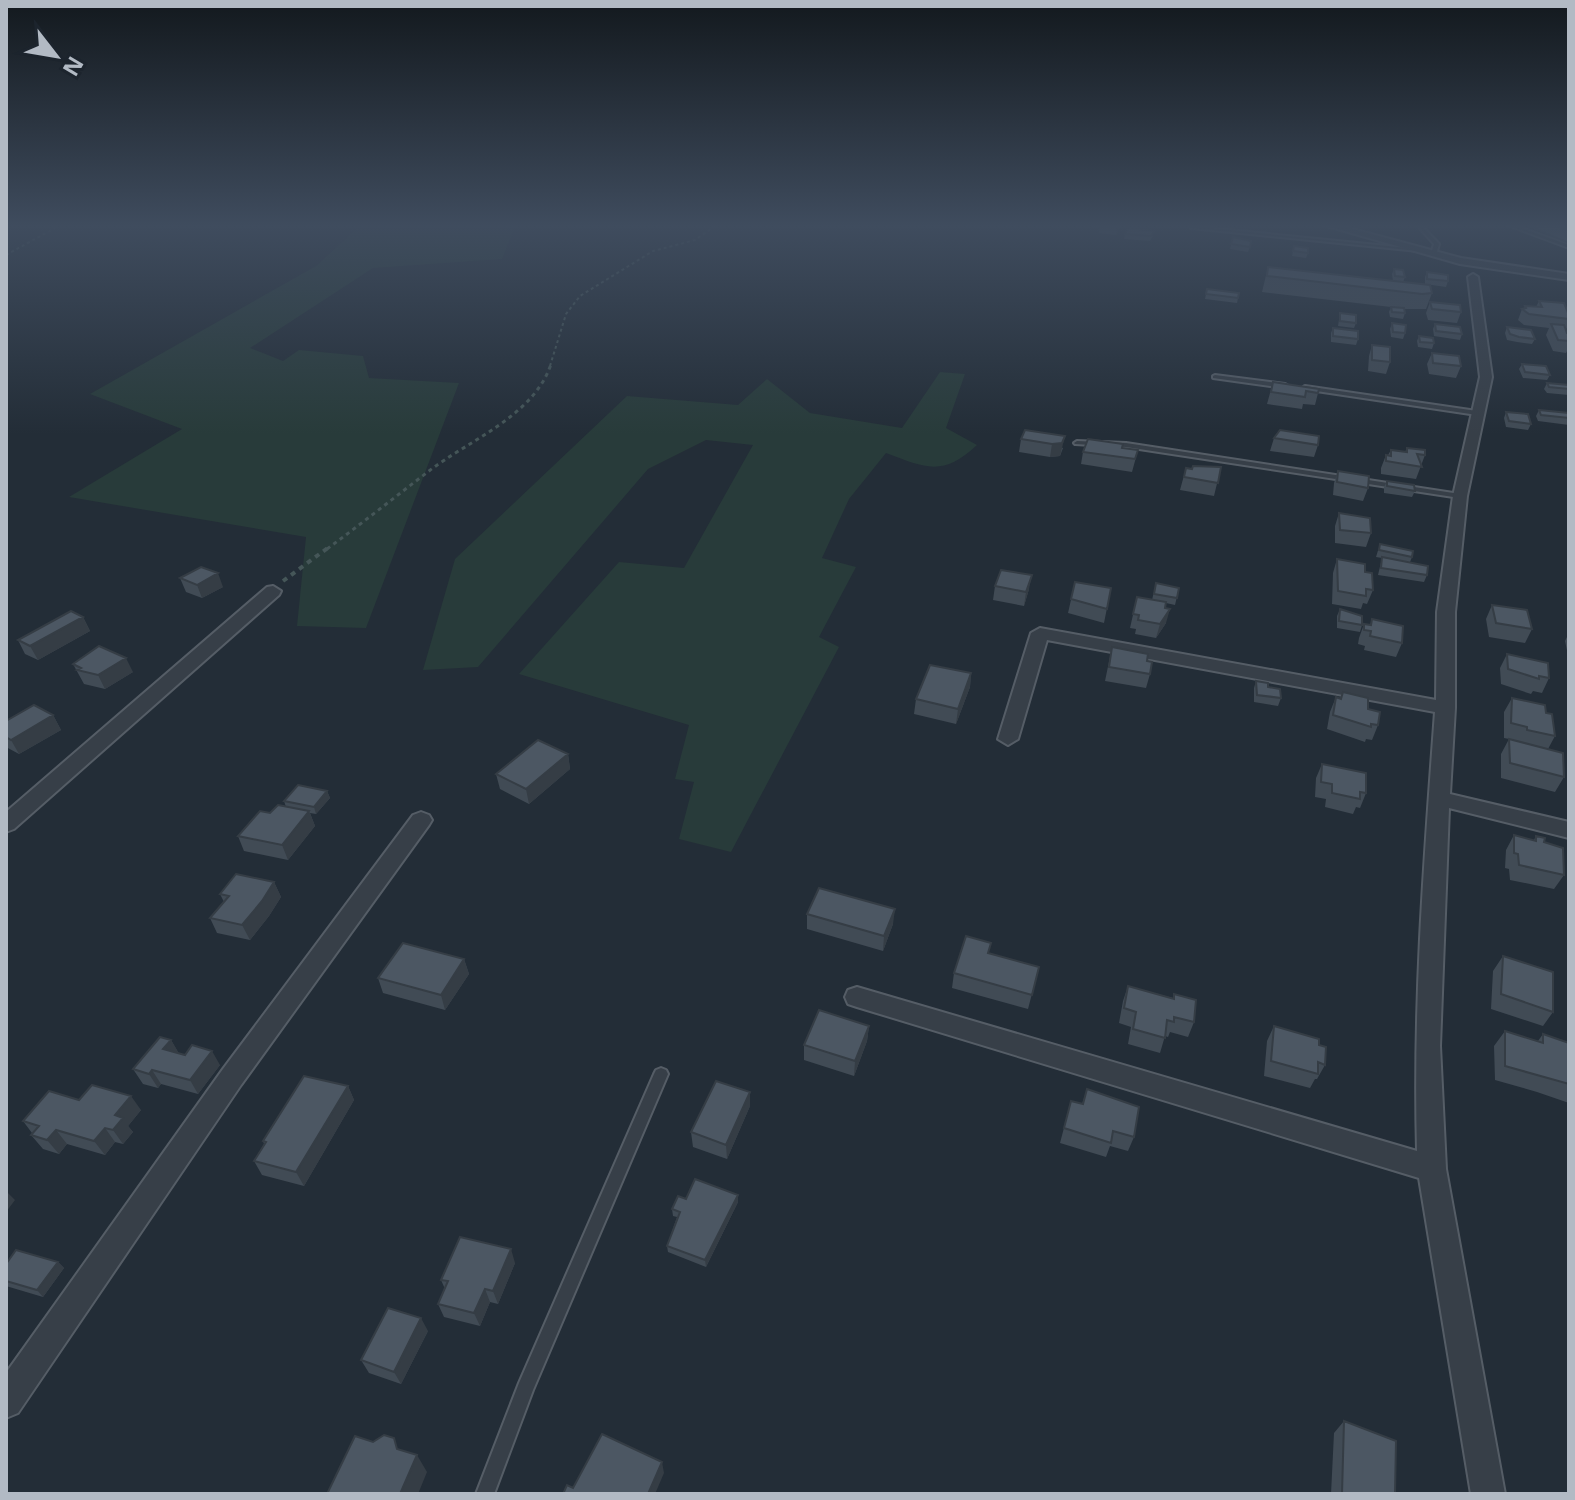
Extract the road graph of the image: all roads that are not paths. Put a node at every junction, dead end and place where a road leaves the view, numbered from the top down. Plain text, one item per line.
1 (1475, 294) edge
2 (1215, 377) dead end
3 (1477, 413) junction
4 (1077, 443) dead end
5 (1460, 496) junction
6 (273, 591) road end
7 (1445, 708) junction
8 (1008, 739) dead end
9 (1440, 799) junction
10 (421, 820) dead end
11 (6, 824) edge
12 (1569, 830) edge
13 (857, 997) dead end
14 (661, 1074) dead end
15 (1432, 1169) junction
16 (6, 1401) edge
17 (485, 1494) edge
18 (1488, 1494) edge

1 - 3 street
2 - 3 lane
3 - 5 street
4 - 5 lane
5 - 7 street
6 - 11 street
7 - 8 street
7 - 9 street
9 - 12 street
9 - 15 street
10 - 16 street
13 - 15 street
14 - 17 lane
15 - 18 street

